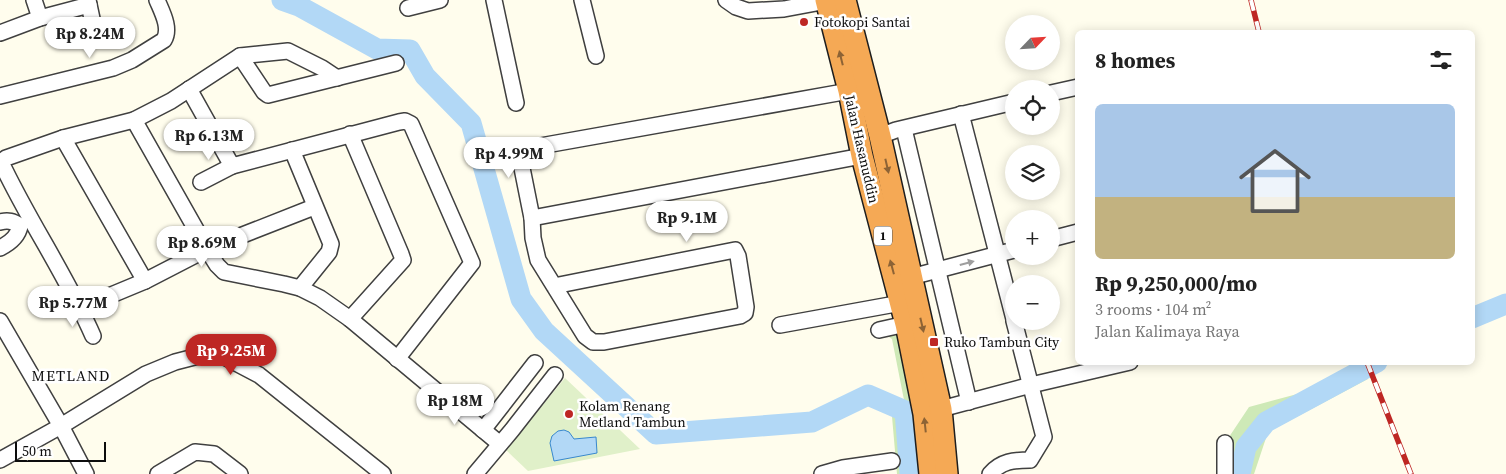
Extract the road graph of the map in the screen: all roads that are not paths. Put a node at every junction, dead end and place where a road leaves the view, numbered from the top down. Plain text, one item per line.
1 (34, 0) edge
2 (157, 0) edge
3 (440, 0) edge
4 (494, 0) edge
5 (582, 0) edge
6 (726, 0) edge
7 (833, 0) edge
8 (89, 2) edge
9 (408, 8) dead end
10 (40, 18) junction
11 (94, 28) dead end
12 (0, 33) edge
13 (240, 56) junction
14 (596, 56) dead end
15 (396, 64) dead end
16 (337, 78) junction
17 (1075, 88) edge
18 (189, 89) junction
19 (849, 91) junction
20 (1060, 91) edge
21 (0, 96) edge
22 (516, 103) dead end
23 (1005, 104) edge
24 (961, 114) junction
25 (134, 120) junction
26 (893, 132) junction
27 (350, 134) junction
28 (63, 138) junction
29 (292, 150) junction
30 (856, 157) junction
31 (232, 166) junction
32 (201, 182) dead end
33 (314, 207) junction
34 (532, 218) junction
35 (0, 222) edge
36 (25, 223) junction
37 (1075, 233) edge
38 (1060, 237) edge
39 (0, 248) edge
40 (207, 249) junction
41 (1005, 252) edge
42 (997, 254) junction
43 (934, 255) junction
44 (910, 269) junction
45 (938, 271) junction
46 (145, 281) junction
47 (1005, 285) edge
48 (554, 286) junction
49 (300, 288) junction
50 (901, 303) junction
51 (80, 308) junction
52 (350, 319) junction
53 (780, 324) dead end
54 (906, 324) junction
55 (1, 326) edge
56 (878, 330) dead end
57 (1017, 330) edge
58 (93, 336) dead end
59 (397, 359) junction
60 (535, 363) dead end
61 (1117, 365) edge
62 (555, 375) dead end
63 (1031, 385) junction
64 (970, 402) junction
65 (942, 409) junction
66 (61, 426) junction
67 (483, 430) junction
68 (1225, 443) dead end
69 (500, 444) junction
70 (0, 460) edge
71 (892, 461) dead end
72 (160, 473) edge
73 (86, 474) edge
74 (240, 474) edge
75 (384, 474) edge
76 (475, 474) edge
77 (822, 474) edge
78 (930, 474) edge
79 (947, 474) edge
80 (990, 474) edge
81 (1225, 474) edge

1 - 10 street
2 - 21 street
3 - 9 street
4 - 22 street
5 - 14 street
6 - 7 street
19 -> 7 highway, Jalan Hasanuddin / 1
7 - 26 highway, Jalan Hasanuddin / 1
8 - 10 street
8 - 11 street
10 - 12 street
13 - 16 street
13 - 16 street
13 - 18 street
15 - 16 street
17 - 20 street
18 - 25 street
18 - 31 street
19 - 30 highway, Jalan Hasanuddin / 1
19 - 34 street
23 - 24 street
24 - 26 street
24 - 42 street
25 - 28 street
25 - 40 street
26 - 43 street
26 -> 44 highway, Jalan Hasanuddin / 1
27 - 29 street
27 - 52 street
27 - 59 street
28 - 36 street
28 - 46 street
29 - 31 street
29 - 33 street
30 - 34 street
50 -> 30 highway, Jalan Hasanuddin / 1
31 - 32 street
33 - 40 street
33 - 49 street
34 - 48 street
35 - 36 street
36 - 39 street
36 - 51 street
37 - 38 street
40 - 46 street
40 - 49 street
41 - 42 street
45 -> 42 street
42 - 47 street
43 - 44 street
43 - 45 street
44 - 45 street
44 -> 65 highway, Jalan Hasanuddin / 1
45 - 64 street
46 - 51 street
48 - 48 street
49 - 52 street
50 - 53 street
50 - 54 highway, Jalan Hasanuddin / 1
51 - 58 street
52 - 59 street
54 - 56 street
78 -> 54 highway, Jalan Hasanuddin / 1
55 - 66 street
57 - 63 street
59 - 67 street
60 - 67 street
61 - 63 street
62 - 69 street
63 - 64 street
63 - 80 street
64 - 65 street
65 - 79 highway, Jalan Hasanuddin / 1
66 - 70 street
66 - 73 street
66 - 75 street
67 - 69 street
68 - 81 street
69 - 76 street
71 - 77 street
72 - 74 street

